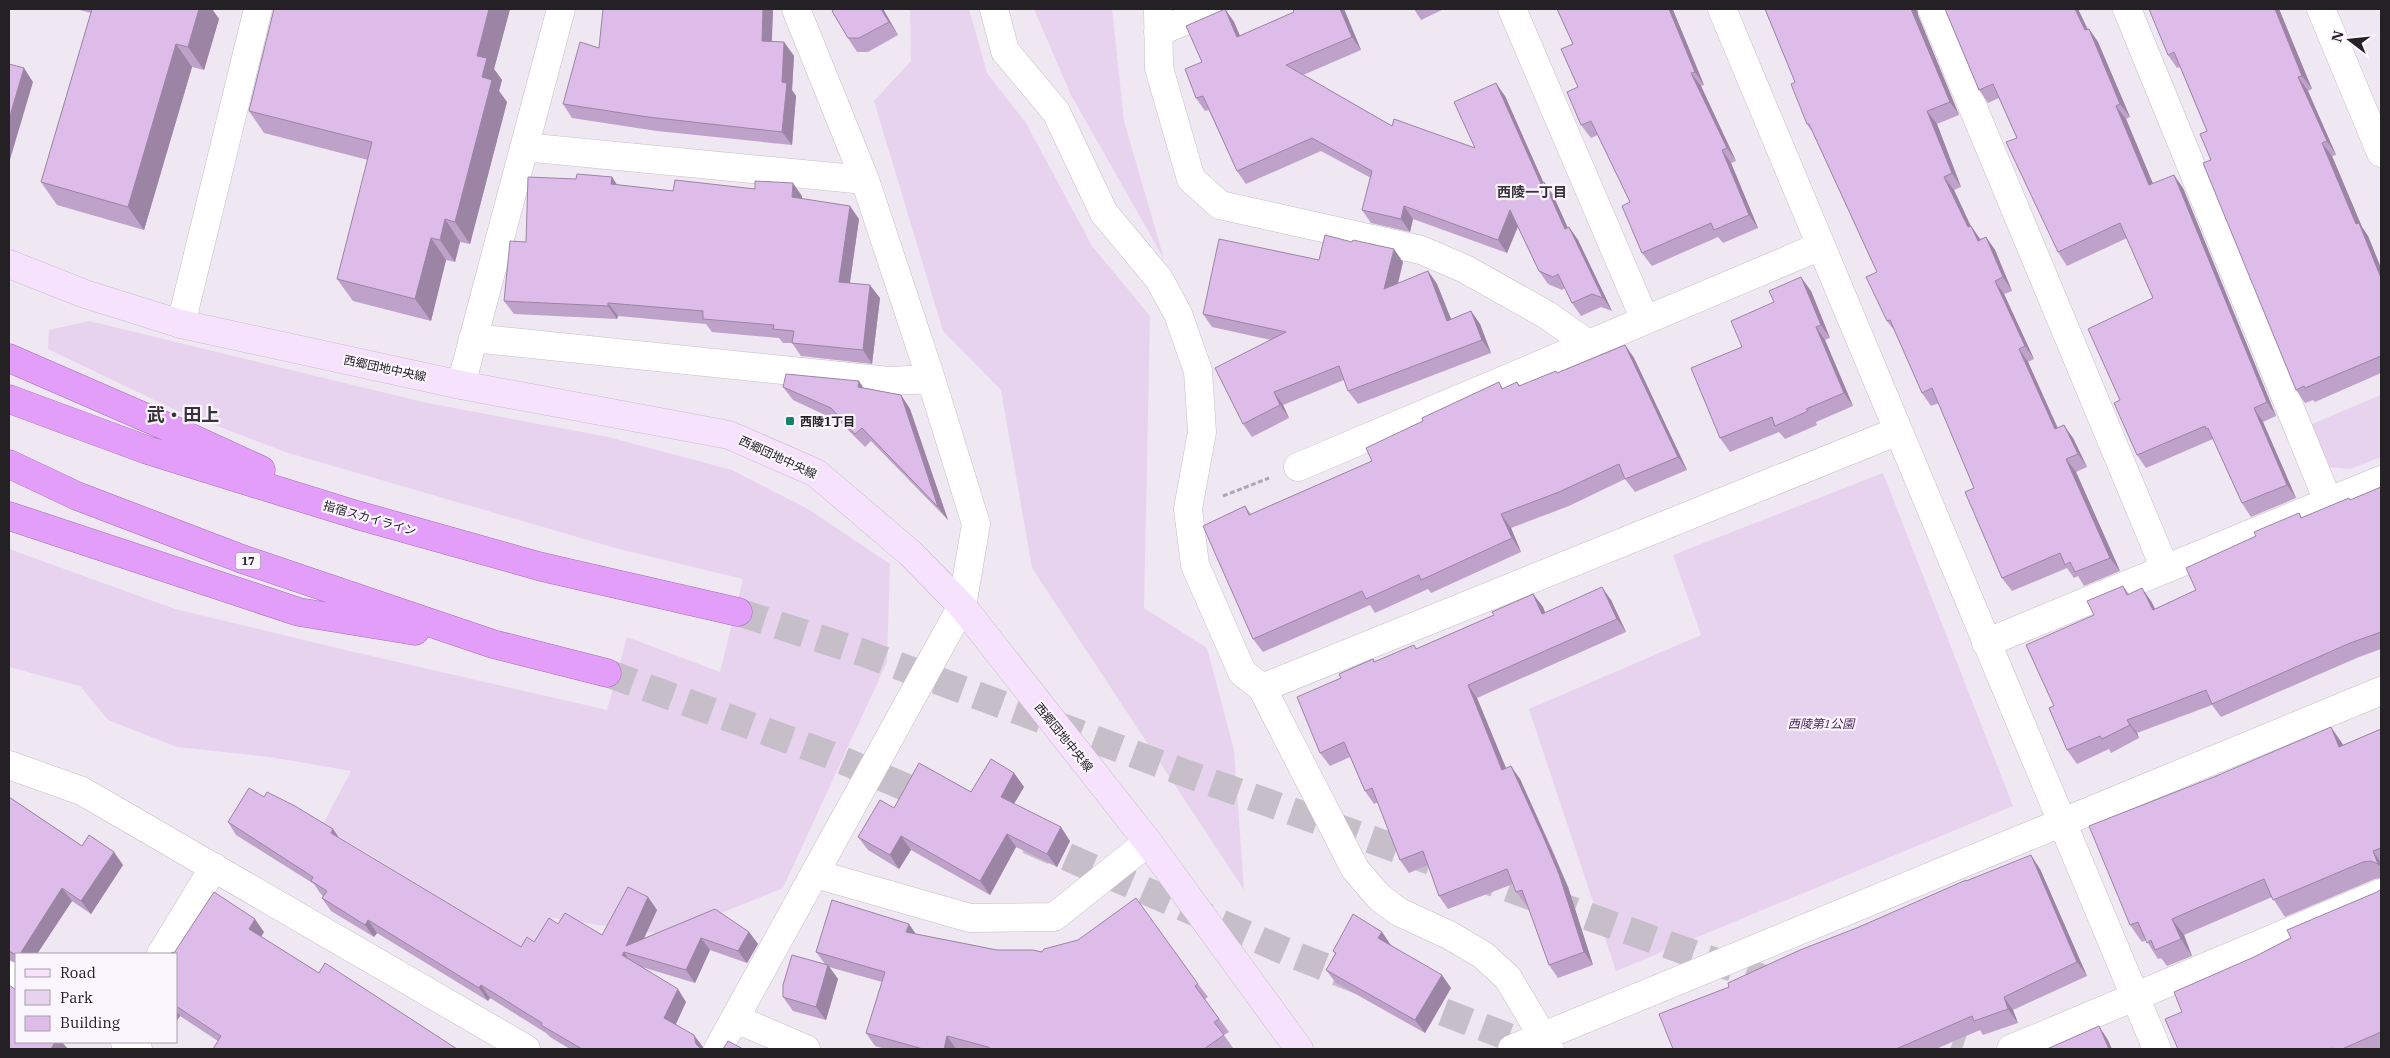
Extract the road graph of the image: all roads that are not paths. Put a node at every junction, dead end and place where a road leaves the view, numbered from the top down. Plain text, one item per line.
1 (258, 9) edge
2 (561, 9) edge
3 (796, 9) edge
4 (994, 9) edge
5 (1213, 9) edge
6 (1512, 9) edge
7 (1722, 9) edge
8 (1932, 9) edge
9 (2127, 9) edge
10 (2321, 9) edge
11 (1158, 20) edge
12 (524, 147) junction
13 (2381, 153) edge
14 (865, 180) junction
15 (1820, 246) junction
16 (9, 264) edge
17 (1645, 320) junction
18 (181, 324) junction
19 (473, 338) junction
20 (1588, 344) junction
21 (9, 358) edge
22 (931, 379) junction
23 (461, 384) junction
24 (9, 398) edge
25 (1898, 431) junction
26 (9, 464) edge
27 (1298, 467) road end
28 (2381, 480) edge
29 (2328, 501) junction
30 (357, 515) junction
31 (9, 516) edge
32 (2165, 569) junction
33 (962, 606) junction
34 (738, 612) tunnel mouth
35 (1986, 643) junction
36 (493, 644) junction
37 (607, 673) tunnel mouth
38 (1262, 688) junction
39 (2381, 691) edge
40 (9, 764) edge
41 (2061, 823) junction
42 (1148, 842) junction
43 (214, 867) junction
44 (816, 874) junction
45 (2381, 893) edge
46 (162, 953) edge
47 (2135, 997) junction
48 (736, 1018) junction
49 (127, 1043) edge
50 (1547, 1043) edge
51 (138, 1049) edge
52 (526, 1049) edge
53 (718, 1049) edge
54 (806, 1049) edge
55 (1299, 1049) edge
56 (1512, 1049) edge
57 (2010, 1049) edge
58 (2157, 1049) edge

1 - 18 street
2 - 12 street
3 - 14 street
4 - 38 street
5 - 11 street
6 - 17 street
7 - 15 street
8 - 32 street
9 - 29 street
10 - 13 street
11 - 20 street
12 - 14 street
12 - 19 street
14 - 22 street
15 - 17 street
15 - 25 street
16 - 18 street, 西郷団地中央線
17 - 20 street
18 - 23 street, 西郷団地中央線
19 - 22 street
19 - 23 street
20 - 27 street
21 - 30 highway
22 - 33 street
23 - 33 street, 西郷団地中央線
24 - 30 highway, 指宿スカイライン
25 - 35 street
25 - 38 street
26 - 36 highway, 17
28 - 29 street
29 - 32 street
30 - 34 highway, 指宿スカイライン
31 - 36 highway
32 - 35 street
33 - 42 street, 西郷団地中央線
33 - 44 street
35 - 41 street
36 - 37 highway, 17
38 - 50 street
39 - 41 street
40 - 43 street
41 - 47 street
41 - 50 street
42 - 44 street
42 - 55 street, 西郷団地中央線
43 - 46 street
43 - 52 street
44 - 48 street
45 - 47 street
47 - 57 street
47 - 58 street
48 - 53 street
48 - 54 street
49 - 51 street
50 - 56 street

